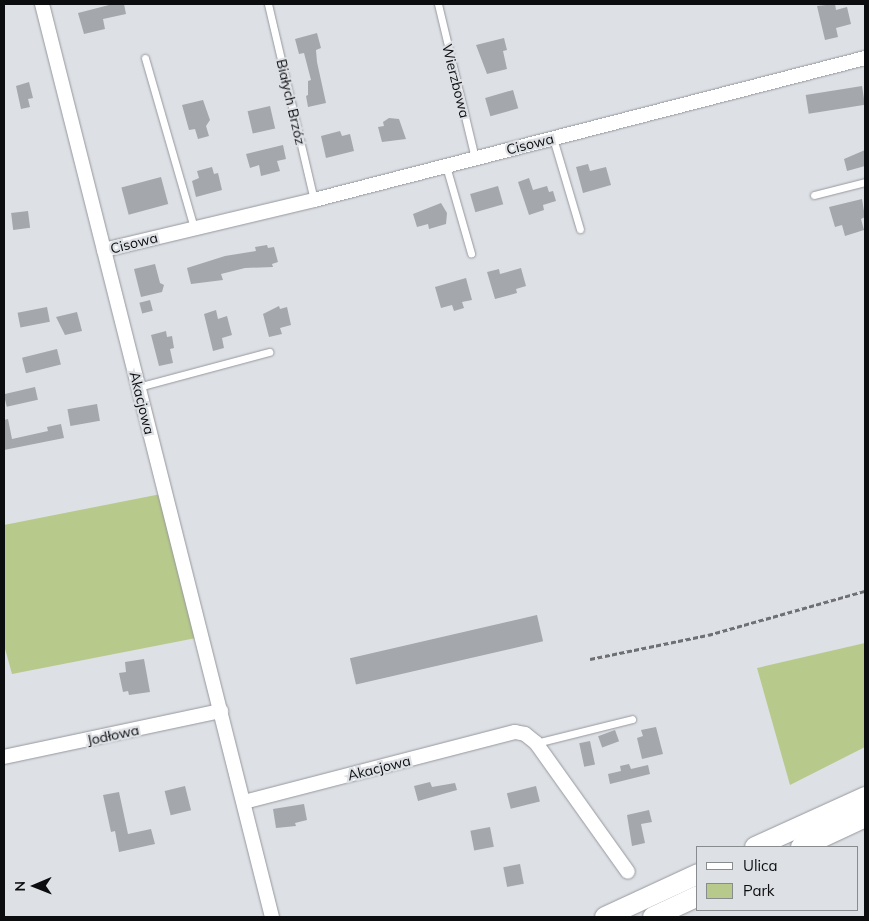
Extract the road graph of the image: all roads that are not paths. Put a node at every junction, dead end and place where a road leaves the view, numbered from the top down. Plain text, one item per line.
1 (42, 4) edge
2 (268, 4) edge
3 (438, 4) edge
4 (145, 58) dead end
5 (865, 58) edge
6 (553, 138) junction
7 (475, 158) junction
8 (446, 165) junction
9 (865, 182) edge
10 (814, 195) dead end
11 (314, 200) junction
12 (194, 228) junction
13 (580, 229) dead end
14 (104, 250) junction
15 (471, 253) dead end
16 (269, 352) dead end
17 (138, 387) junction
18 (221, 711) junction
19 (632, 719) dead end
20 (536, 743) junction
21 (4, 757) edge
22 (865, 797) edge
23 (244, 802) junction
24 (865, 817) edge
25 (757, 846) edge
26 (803, 846) edge
27 (628, 872) dead end
28 (696, 875) edge
29 (696, 897) edge
30 (272, 917) edge
31 (604, 917) edge
32 (654, 917) edge

1 - 14 street, Akacjowa
2 - 11 lane, Białych Brzóz
3 - 7 lane, Wierzbowa
4 - 12 lane
5 - 6 street, Cisowa
6 - 7 street, Cisowa
6 - 13 lane
7 - 8 street, Cisowa
8 - 11 street, Cisowa
8 - 15 lane
9 - 10 lane
11 - 12 street, Cisowa
12 - 14 street, Cisowa
14 - 17 street, Akacjowa
16 - 17 lane
17 - 18 street, Akacjowa
18 - 21 street, Jodłowa
18 - 23 street, Akacjowa
19 - 20 lane
20 - 23 street, Akacjowa
20 - 27 street
22 - 25 main road
23 - 30 street, Akacjowa
24 - 26 main road
28 - 31 main road
29 - 32 main road

